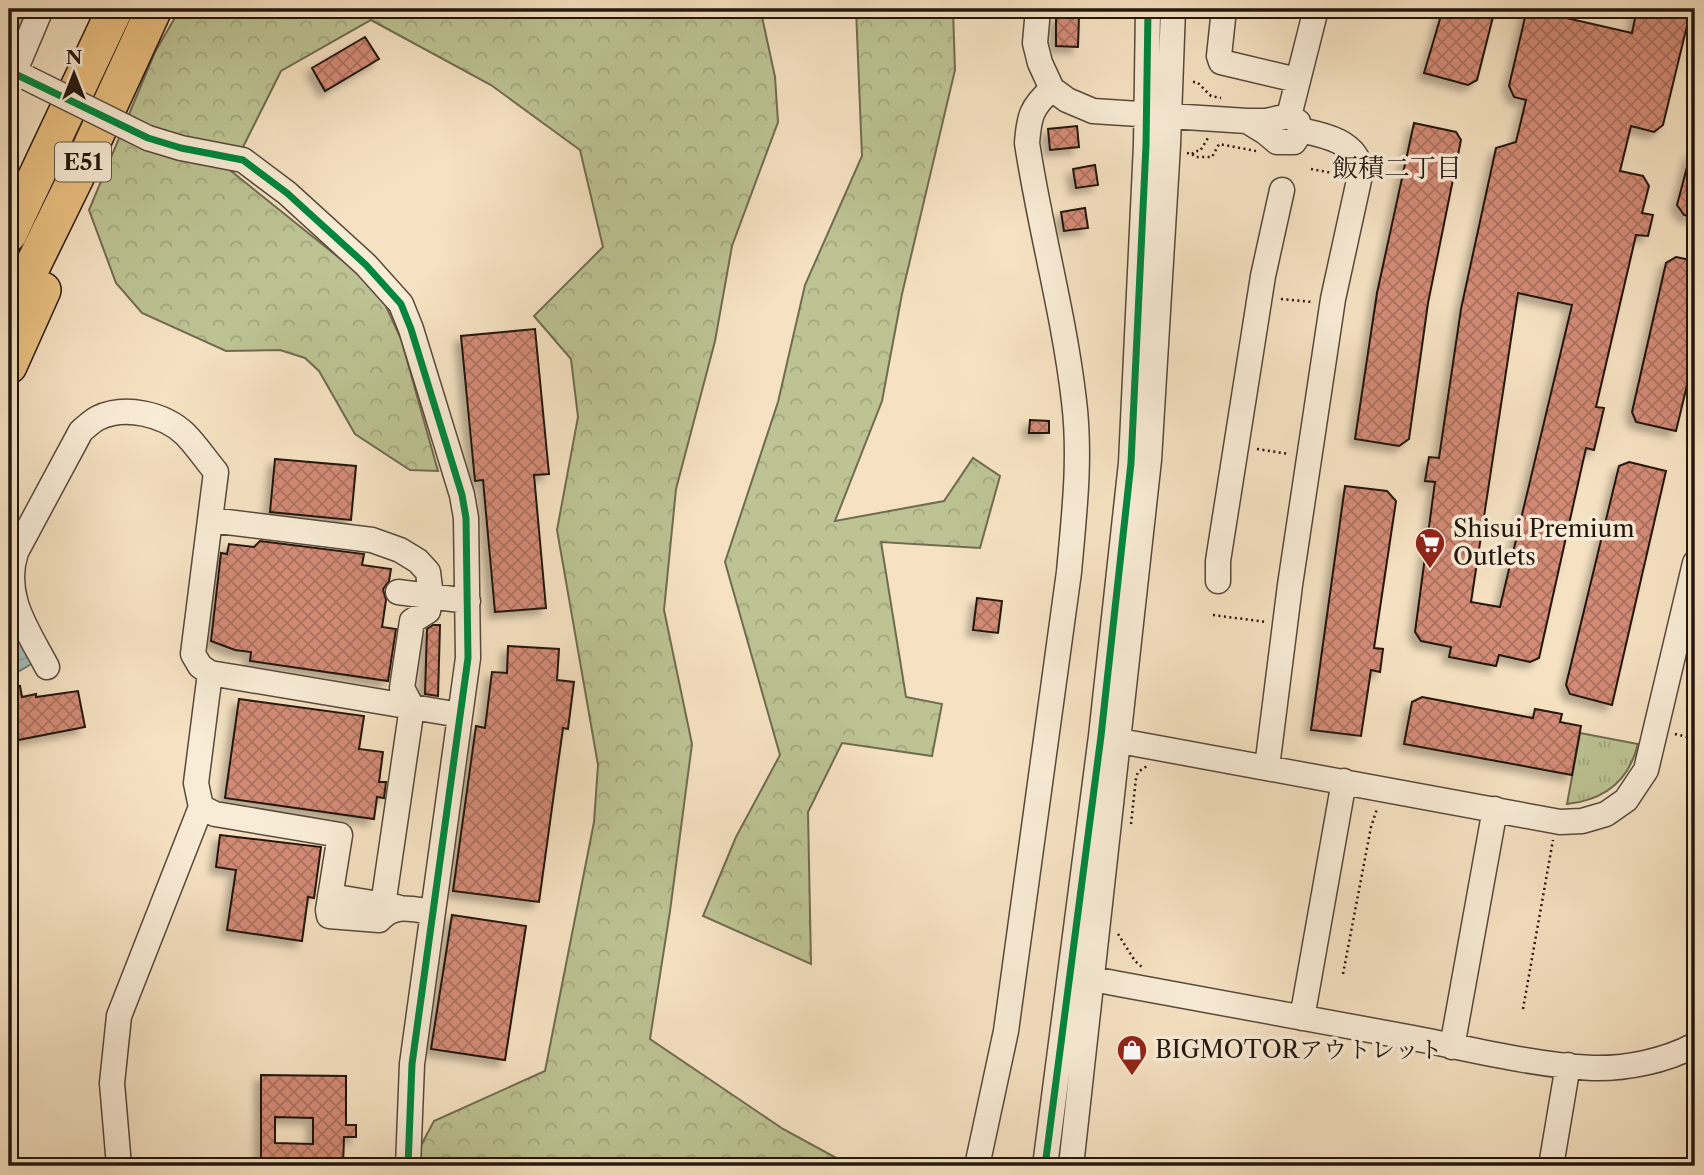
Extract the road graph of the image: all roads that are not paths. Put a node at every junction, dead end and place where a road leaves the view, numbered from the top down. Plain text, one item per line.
1 (41, 9) edge
2 (114, 9) edge
3 (153, 9) edge
4 (1038, 9) edge
5 (1148, 9) edge
6 (1173, 9) edge
7 (1224, 9) edge
8 (1316, 9) edge
9 (133, 55) junction
10 (17, 74) edge
11 (1297, 80) junction
12 (1052, 89) junction
13 (1158, 115) junction
14 (1294, 123) junction
15 (53, 142) junction
16 (1282, 190) dead end
17 (9, 213) edge
18 (9, 234) edge
19 (9, 314) edge
20 (9, 366) edge
21 (211, 520) junction
22 (1695, 563) edge
23 (1218, 581) dead end
24 (398, 592) dead end
25 (431, 596) junction
26 (468, 601) junction
27 (47, 667) dead end
28 (211, 673) junction
29 (412, 707) junction
30 (460, 715) junction
31 (1120, 741) junction
32 (1267, 767) junction
33 (1344, 781) junction
34 (201, 807) junction
35 (1495, 809) junction
36 (391, 906) junction
37 (431, 912) junction
38 (1072, 954) junction
39 (1093, 979) junction
40 (1302, 1018) junction
41 (1065, 1025) junction
42 (1695, 1045) edge
43 (1452, 1046) junction
44 (1568, 1065) junction
45 (118, 1166) edge
46 (408, 1166) edge
47 (977, 1166) edge
48 (1045, 1166) edge
49 (1071, 1166) edge
50 (1551, 1166) edge

1 - 10 street
2 - 15 highway, E51
3 - 9 highway, E51
4 - 12 street
5 - 13 street
6 - 13 street
7 - 11 street
8 - 11 street
9 - 19 highway, E51
9 - 20 highway
10 - 26 street, bridge
11 - 14 street
12 - 13 street
12 - 47 street
13 - 14 street
13 - 31 street
13 - 38 street
14 - 32 street
15 - 17 highway
15 - 18 highway, E51
16 - 23 street
21 - 25 street
21 - 27 street
21 - 28 street
22 - 35 street
24 - 25 street
25 - 26 street
25 - 29 street
26 - 30 street
28 - 29 street
28 - 34 street
29 - 30 street
29 - 36 street
30 - 37 street
31 - 32 street
31 - 39 street
32 - 33 street
33 - 35 street
33 - 40 street
34 - 36 street
34 - 45 street
35 - 43 street
36 - 37 street
37 - 46 street
38 - 39 street
38 - 41 street
39 - 40 street
39 - 41 street
39 - 49 street
40 - 43 street
41 - 48 street
42 - 44 street
43 - 44 street
44 - 50 street

